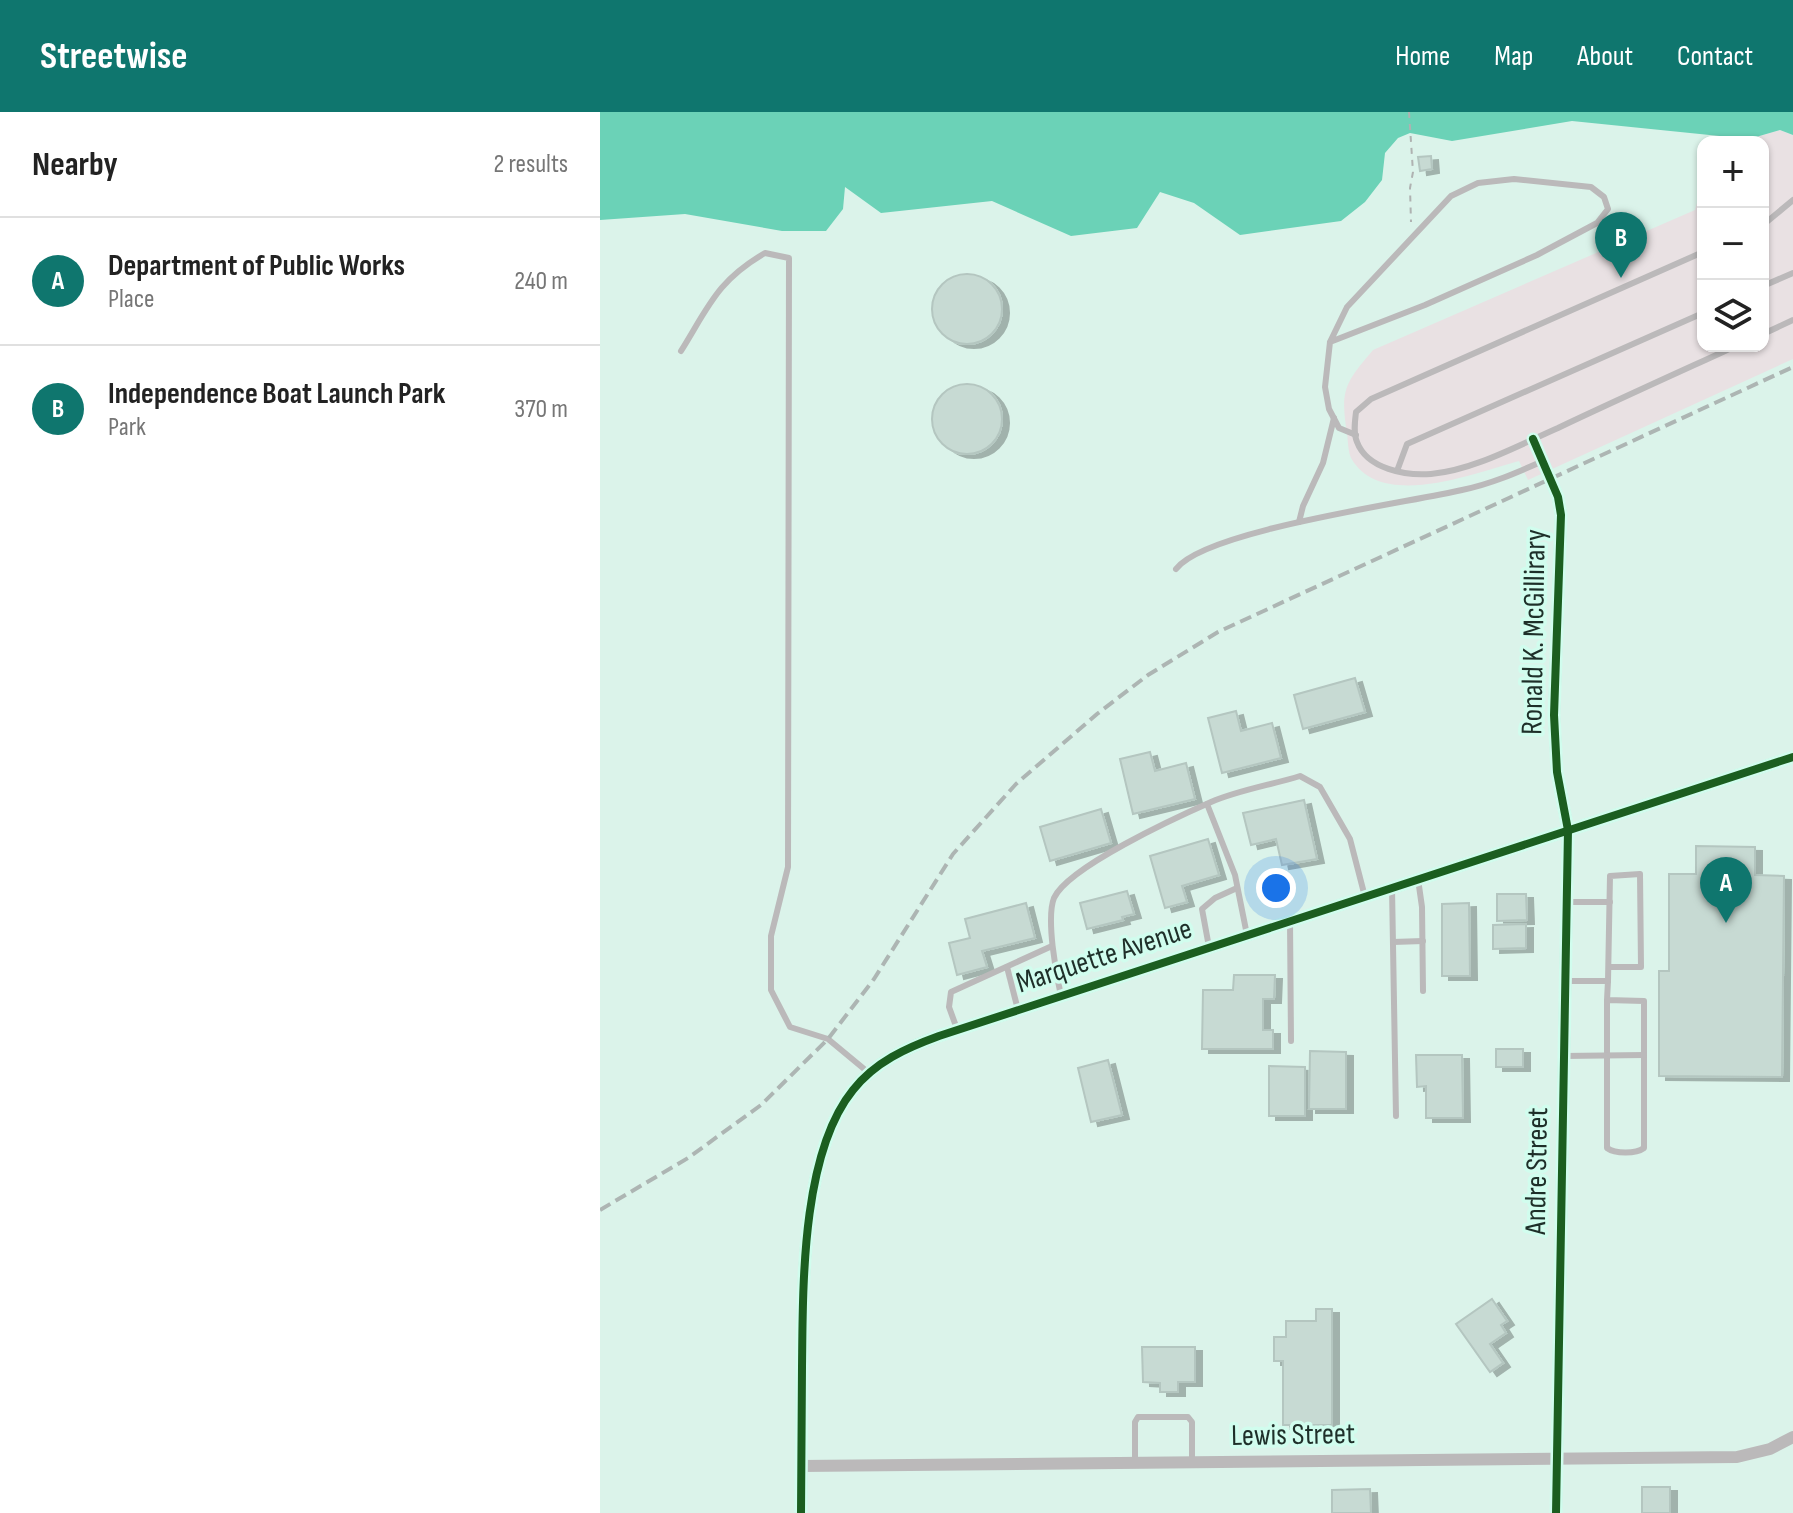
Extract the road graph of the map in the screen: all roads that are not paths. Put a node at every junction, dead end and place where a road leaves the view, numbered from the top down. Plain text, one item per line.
1 (1793, 200) edge
2 (1769, 220) edge
3 (1697, 255) edge
4 (1793, 273) edge
5 (1769, 283) edge
6 (1697, 316) edge
7 (1793, 320) edge
8 (1769, 331) edge
9 (1330, 342) junction
10 (681, 351) dead end
11 (1723, 352) edge
12 (1334, 418) junction
13 (1356, 435) junction
14 (1533, 439) junction
15 (1543, 461) junction
16 (1397, 471) junction
17 (1299, 522) junction
18 (1176, 569) dead end
19 (1793, 757) edge
20 (1207, 804) junction
21 (1568, 830) junction
22 (1418, 879) junction
23 (1237, 888) junction
24 (1392, 888) junction
25 (1365, 897) junction
26 (1567, 902) junction
27 (1610, 902) junction
28 (1290, 921) junction
29 (1247, 935) junction
30 (1423, 941) junction
31 (1393, 942) junction
32 (1052, 946) junction
33 (1209, 947) junction
34 (1007, 967) junction
35 (1609, 967) junction
36 (1565, 981) junction
37 (1608, 981) junction
38 (1423, 991) dead end
39 (1061, 996) junction
40 (1607, 1000) junction
41 (1018, 1010) junction
42 (957, 1029) junction
43 (1291, 1041) dead end
44 (1607, 1055) junction
45 (1644, 1055) junction
46 (1564, 1056) junction
47 (869, 1073) junction
48 (1396, 1116) dead end
49 (1788, 1440) edge
50 (1556, 1458) junction
51 (1135, 1462) junction
52 (1192, 1462) junction
53 (801, 1466) junction
54 (801, 1513) edge
55 (1556, 1513) edge

1 - 2 lane
3 - 13 lane
4 - 5 lane
6 - 16 lane
7 - 8 lane
9 - 9 lane
9 - 12 lane
10 - 47 lane
11 - 14 lane
12 - 13 lane
12 - 17 lane
13 - 16 lane
14 - 15 street, Ronald K. McGillirary
14 - 16 lane
15 - 17 lane
15 - 21 street, Ronald K. McGillirary
17 - 18 lane
19 - 21 street, Marquette Avenue
20 - 23 lane
20 - 25 lane
20 - 32 lane
21 - 22 street, Marquette Avenue
21 - 26 street, Andre Street
22 - 24 street, Marquette Avenue
22 - 30 lane
23 - 29 lane
23 - 33 lane
24 - 25 street, Marquette Avenue
24 - 31 lane
25 - 28 street, Marquette Avenue
26 - 27 lane
26 - 36 street, Andre Street
27 - 35 lane
27 - 35 lane
28 - 29 street, Marquette Avenue
28 - 43 lane
29 - 33 street, Marquette Avenue
30 - 31 lane
30 - 38 lane
31 - 48 lane
32 - 34 lane
32 - 39 lane
33 - 39 street, Marquette Avenue
34 - 41 lane
34 - 42 lane
35 - 37 lane
36 - 37 lane
36 - 46 street, Andre Street
37 - 40 lane
39 - 41 street, Marquette Avenue
40 - 44 lane
40 - 45 lane
41 - 42 street, Marquette Avenue
42 - 47 street, Marquette Avenue
44 - 45 lane
44 - 45 lane
44 - 46 lane
46 - 50 street, Andre Street
47 - 53 street, Marquette Avenue
49 - 50 street, Lewis Street
50 - 52 street, Lewis Street
50 - 55 street, Andre Street
51 - 52 street, Lewis Street
51 - 52 lane
51 - 53 street, Lewis Street
53 - 54 street, Marquette Avenue

